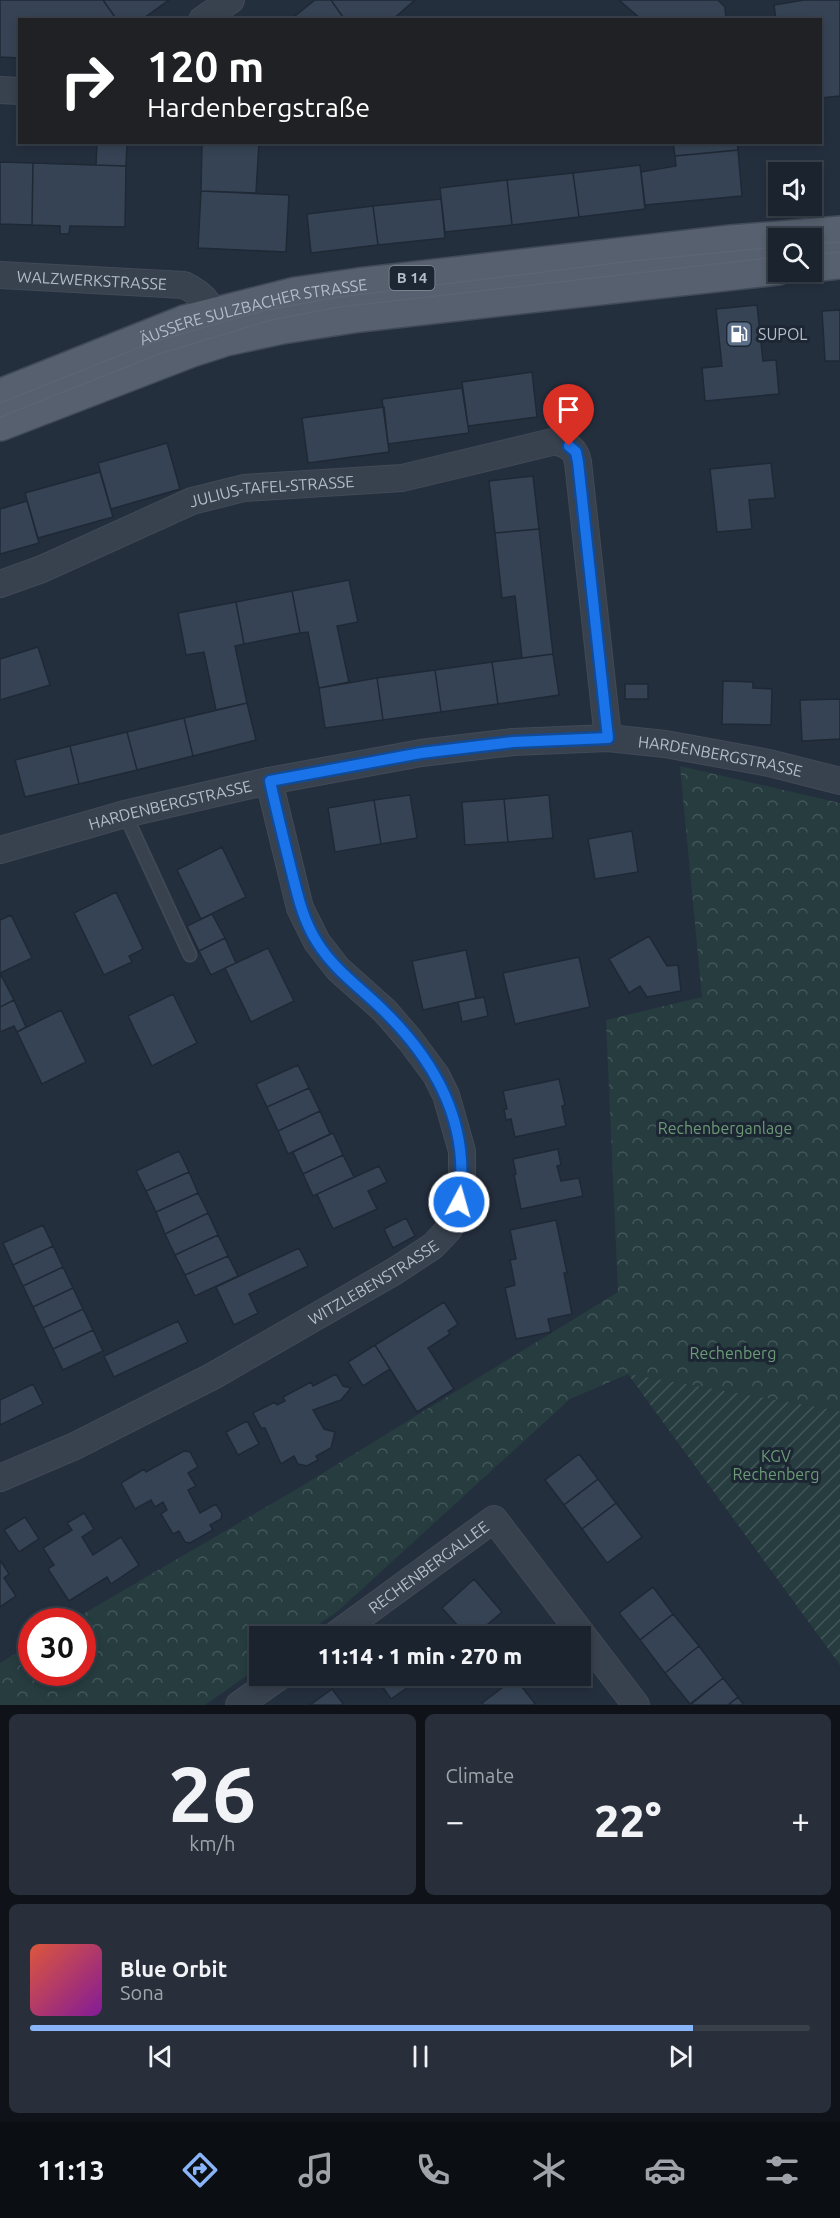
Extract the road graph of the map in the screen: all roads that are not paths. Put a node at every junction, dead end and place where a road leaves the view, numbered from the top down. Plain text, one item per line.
1 (231, 0) edge
2 (205, 18) edge
3 (0, 90) edge
4 (18, 91) edge
5 (840, 233) edge
6 (840, 262) edge
7 (822, 264) edge
8 (768, 269) edge
9 (0, 275) edge
10 (218, 327) junction
11 (0, 396) edge
12 (0, 424) edge
13 (0, 584) edge
14 (608, 738) junction
15 (270, 781) junction
16 (840, 781) edge
17 (125, 814) junction
18 (0, 850) edge
19 (190, 955) dead end
20 (0, 1478) edge
21 (348, 1626) edge
22 (576, 1626) edge
23 (591, 1646) edge
24 (266, 1686) edge
25 (239, 1705) edge
26 (636, 1705) edge

1 - 2 street
3 - 4 street
5 - 10 main road, ÄUSSERE SULZBACHER STRASSE / B 14
6 - 7 main road
8 - 10 main road, ÄUSSERE SULZBACHER STRASSE / B 14
9 - 10 street, WALZWERKSTRASSE
10 - 11 main road, ÄUSSERE SULZBACHER STRASSE / B 14
10 - 12 main road, ÄUSSERE SULZBACHER STRASSE / B 14
13 - 14 street, JULIUS-TAFEL-STRASSE
14 - 15 street, HARDENBERGSTRASSE
14 - 16 street, HARDENBERGSTRASSE
15 - 17 street, HARDENBERGSTRASSE
15 - 20 street, WITZLEBENSTRASSE
17 - 18 street, HARDENBERGSTRASSE
17 - 19 lane
21 - 22 street, RECHENBERGALLEE
23 - 26 street, RECHENBERGALLEE
24 - 25 street

